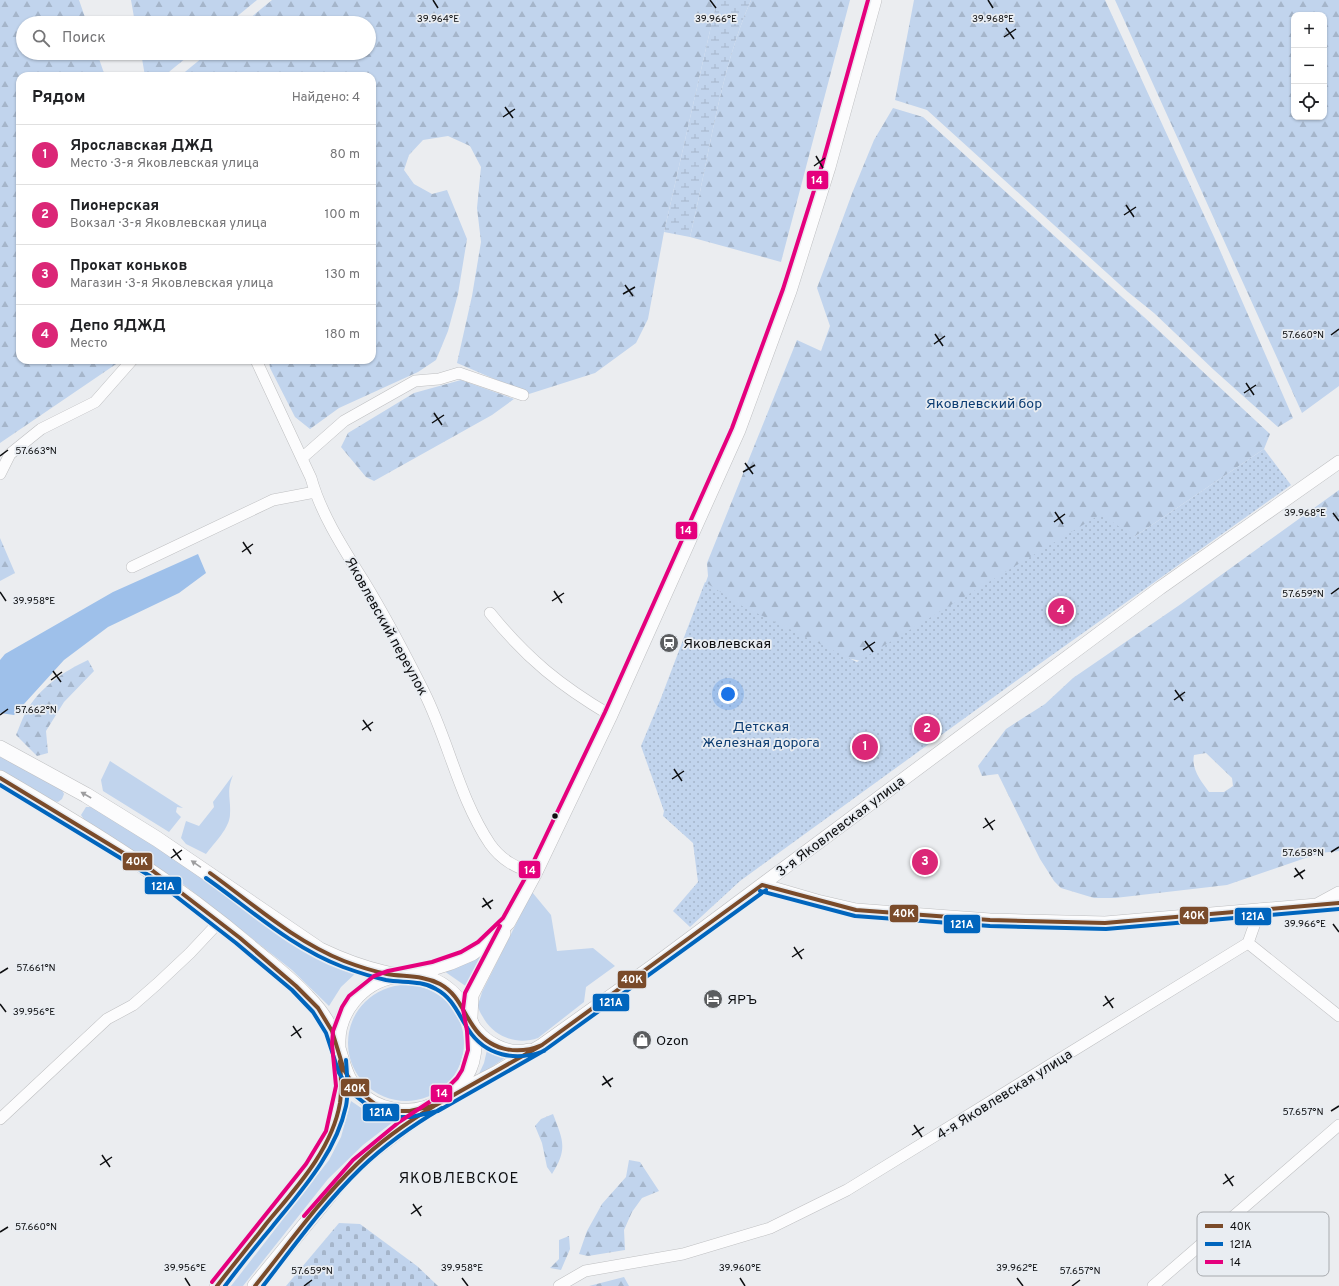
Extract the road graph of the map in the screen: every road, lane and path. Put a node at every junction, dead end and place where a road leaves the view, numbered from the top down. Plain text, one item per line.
1 (874, 0) edge
2 (128, 364) edge
3 (258, 364) edge
4 (523, 395) dead end
5 (302, 458) junction
6 (1339, 462) edge
7 (0, 474) edge
8 (315, 492) junction
9 (132, 567) dead end
10 (490, 614) dead end
11 (610, 715) junction
12 (0, 748) edge
13 (0, 778) edge
14 (534, 874) junction
15 (762, 885) junction
16 (1339, 893) edge
17 (1339, 903) edge
18 (1318, 905) junction
19 (516, 909) junction
20 (1260, 909) junction
21 (220, 921) junction
22 (1248, 943) junction
23 (404, 975) junction
24 (1339, 1016) edge
25 (470, 1020) junction
26 (542, 1045) junction
27 (339, 1057) junction
28 (440, 1102) junction
29 (0, 1119) edge
30 (1339, 1125) edge
31 (1238, 1212) edge
32 (1197, 1248) edge
33 (217, 1286) edge
34 (255, 1286) edge
35 (559, 1286) edge
36 (1153, 1286) edge

1 - 11 main road
2 - 7 street
3 - 5 street, Яковлевский переулок
4 - 5 street
5 - 8 street, Яковлевский переулок
6 - 15 street, 3-я Яковлевская улица
8 - 9 street
8 - 14 street, Яковлевский переулок
10 - 11 street
11 - 14 main road
23 -> 12 main road
13 - 21 main road
14 - 19 main road
15 - 20 street
15 - 26 street, 3-я Яковлевская улица
16 - 18 street
17 - 18 street
18 - 20 street
19 - 23 main road
19 - 25 main road
20 - 22 street
21 - 27 main road
21 - 29 street
22 - 24 street
22 - 35 street, 4-я Яковлевская улица
23 - 25 main road
23 - 27 main road
25 - 26 street, 3-я Яковлевская улица
25 - 28 main road
26 - 28 street, 3-я Яковлевская улица
27 - 28 main road
27 - 33 main road
28 - 34 main road
30 - 31 street
32 - 36 street

